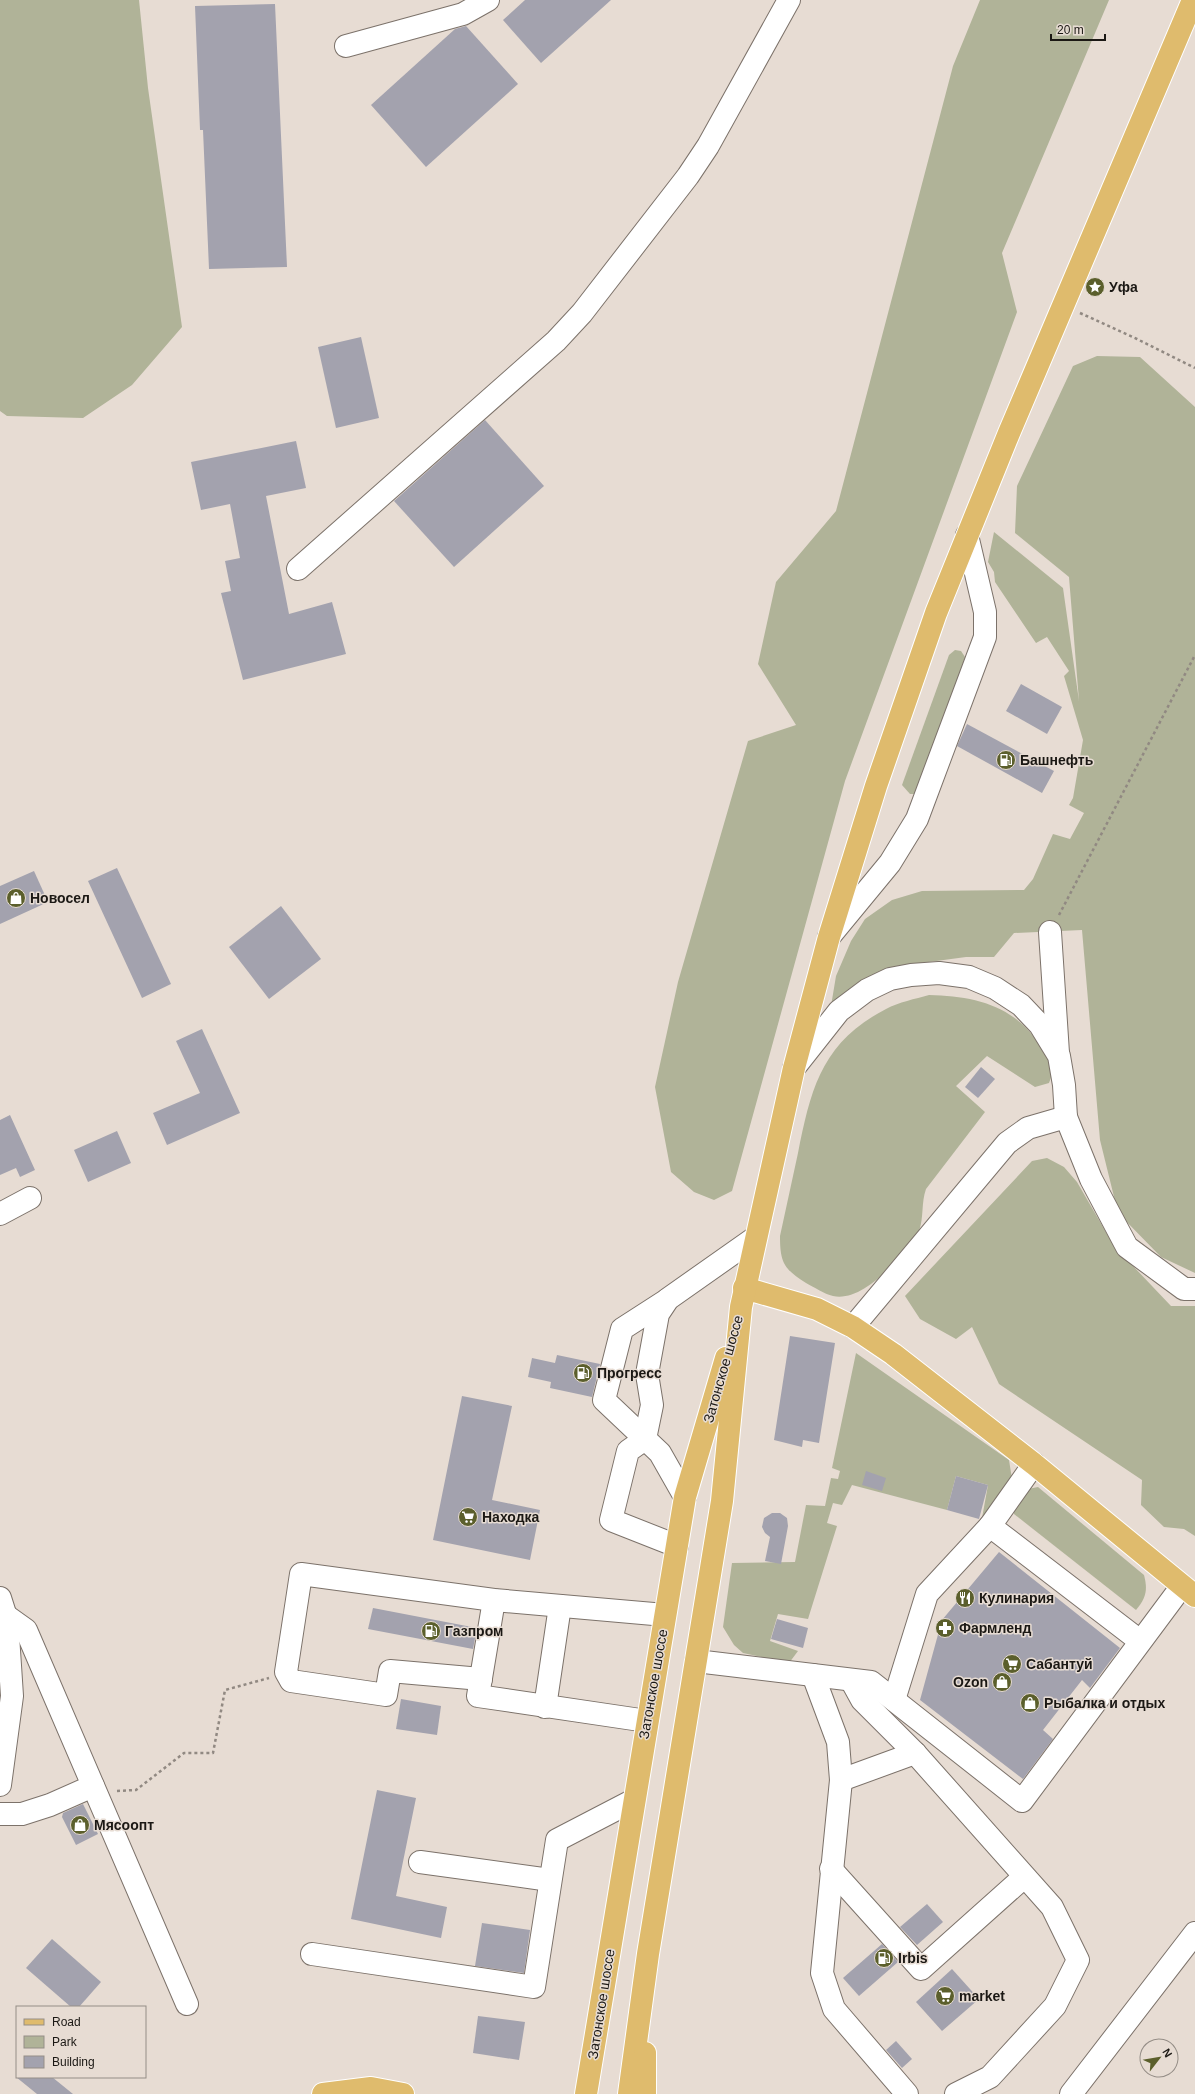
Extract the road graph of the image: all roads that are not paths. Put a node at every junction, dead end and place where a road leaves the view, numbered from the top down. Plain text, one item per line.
1 (488, 0) edge
2 (789, 0) edge
3 (1193, 0) edge
4 (346, 46) dead end
5 (966, 535) junction
6 (298, 569) dead end
7 (1050, 932) road end
8 (829, 937) junction
9 (1059, 1056) junction
10 (794, 1068) junction
11 (1066, 1117) junction
12 (30, 1198) dead end
13 (0, 1214) edge
14 (756, 1237) junction
15 (1195, 1290) edge
16 (743, 1298) junction
17 (668, 1299) junction
18 (853, 1327) junction
19 (645, 1439) junction
20 (1034, 1464) junction
21 (685, 1497) junction
22 (990, 1526) junction
23 (677, 1546) junction
24 (1189, 1591) edge
25 (494, 1600) junction
26 (560, 1606) junction
27 (3, 1607) edge
28 (665, 1615) junction
29 (1140, 1641) junction
30 (696, 1662) junction
31 (814, 1675) junction
32 (481, 1679) junction
33 (851, 1680) junction
34 (894, 1700) junction
35 (545, 1707) junction
36 (647, 1721) junction
37 (915, 1753) junction
38 (841, 1780) junction
39 (0, 1785) edge
40 (95, 1789) junction
41 (634, 1800) junction
42 (0, 1814) edge
43 (420, 1862) dead end
44 (831, 1869) junction
45 (1024, 1876) junction
46 (550, 1880) junction
47 (1195, 1933) edge
48 (312, 1954) dead end
49 (646, 1968) junction
50 (187, 2004) dead end
51 (323, 2094) edge
52 (403, 2094) edge
53 (586, 2094) edge
54 (629, 2094) edge
55 (645, 2094) edge
56 (907, 2094) edge
57 (956, 2094) edge
58 (1071, 2094) edge

1 - 4 street
2 - 6 street
3 - 5 main road
5 - 8 main road
5 - 8 street
7 - 9 street
8 - 10 main road
9 - 10 street
9 - 11 street
10 - 14 main road
11 - 15 street
11 - 18 street
12 - 13 street
14 - 16 main road
14 - 17 street
16 - 18 main road
16 - 21 main road, Затонское шоссе
16 - 30 main road, Затонское шоссе
17 - 19 street
17 - 19 street
18 - 20 main road
19 - 21 street
19 - 23 street
20 - 22 street
20 - 24 main road
21 - 23 main road, Затонское шоссе
22 - 29 street
22 - 34 street
23 - 28 main road, Затонское шоссе
24 - 29 street
25 - 26 street
25 - 32 street
25 - 32 street
26 - 28 street
26 - 35 street
27 - 39 street
27 - 40 street
28 - 36 main road, Затонское шоссе
29 - 34 street
30 - 31 street
30 - 49 main road, Затонское шоссе
31 - 33 street
31 - 38 street
32 - 35 street
33 - 34 street
33 - 37 street
35 - 36 street
36 - 41 main road, Затонское шоссе
37 - 38 street
37 - 45 street
38 - 44 street
40 - 42 street
40 - 50 street
41 - 46 street
41 - 53 main road, Затонское шоссе
43 - 46 street
44 - 45 street
44 - 56 street
45 - 57 street
46 - 48 street
47 - 58 street
49 - 54 main road, Затонское шоссе
49 - 55 main road
51 - 52 main road

